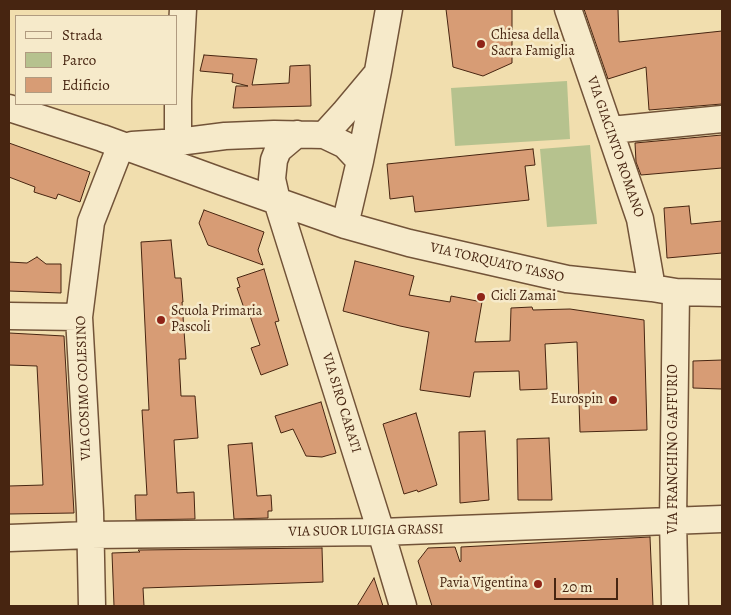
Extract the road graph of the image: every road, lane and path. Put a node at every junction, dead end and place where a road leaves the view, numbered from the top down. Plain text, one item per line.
1 (183, 9) edge
2 (389, 9) edge
3 (568, 9) edge
4 (378, 71) junction
5 (9, 108) edge
6 (722, 119) edge
7 (610, 130) junction
8 (297, 134) junction
9 (324, 135) junction
10 (178, 142) junction
11 (121, 145) junction
12 (360, 161) junction
13 (277, 201) junction
14 (345, 225) junction
15 (664, 290) junction
16 (722, 293) edge
17 (9, 316) edge
18 (79, 317) junction
19 (722, 519) edge
20 (673, 522) junction
21 (381, 532) junction
22 (90, 535) junction
23 (9, 538) edge
24 (92, 606) edge
25 (403, 606) edge
26 (675, 606) edge

1 - 10 street
2 - 4 street
3 - 7 street, VIA GIACINTO ROMANO
4 - 9 street
4 - 12 street
5 - 11 street, VIA TORQUATO TASSO
6 - 7 street
7 - 15 street, VIA GIACINTO ROMANO
8 - 9 street, VIA TORQUATO TASSO
8 - 10 street, VIA TORQUATO TASSO
8 - 13 street
9 - 12 street
10 - 11 street, VIA TORQUATO TASSO
11 - 13 street, VIA TORQUATO TASSO
11 - 18 street, VIA COSIMO COLESINO
12 - 14 street
13 - 14 street, VIA TORQUATO TASSO
13 - 21 street, VIA SIRO CARATI
14 - 15 street, VIA TORQUATO TASSO
15 - 16 street, VIA TORQUATO TASSO
15 - 20 street, VIA FRANCHINO GAFFURIO
17 - 18 street
18 - 22 street, VIA COSIMO COLESINO
19 - 20 street, VIA SUOR LUIGIA GRASSI
20 - 21 street, VIA SUOR LUIGIA GRASSI
20 - 26 street, VIA FRANCHINO GAFFURIO
21 - 22 street, VIA SUOR LUIGIA GRASSI
21 - 25 street, VIA SIRO CARATI
22 - 23 street, VIA SUOR LUIGIA GRASSI
22 - 24 street, VIA COSIMO COLESINO

